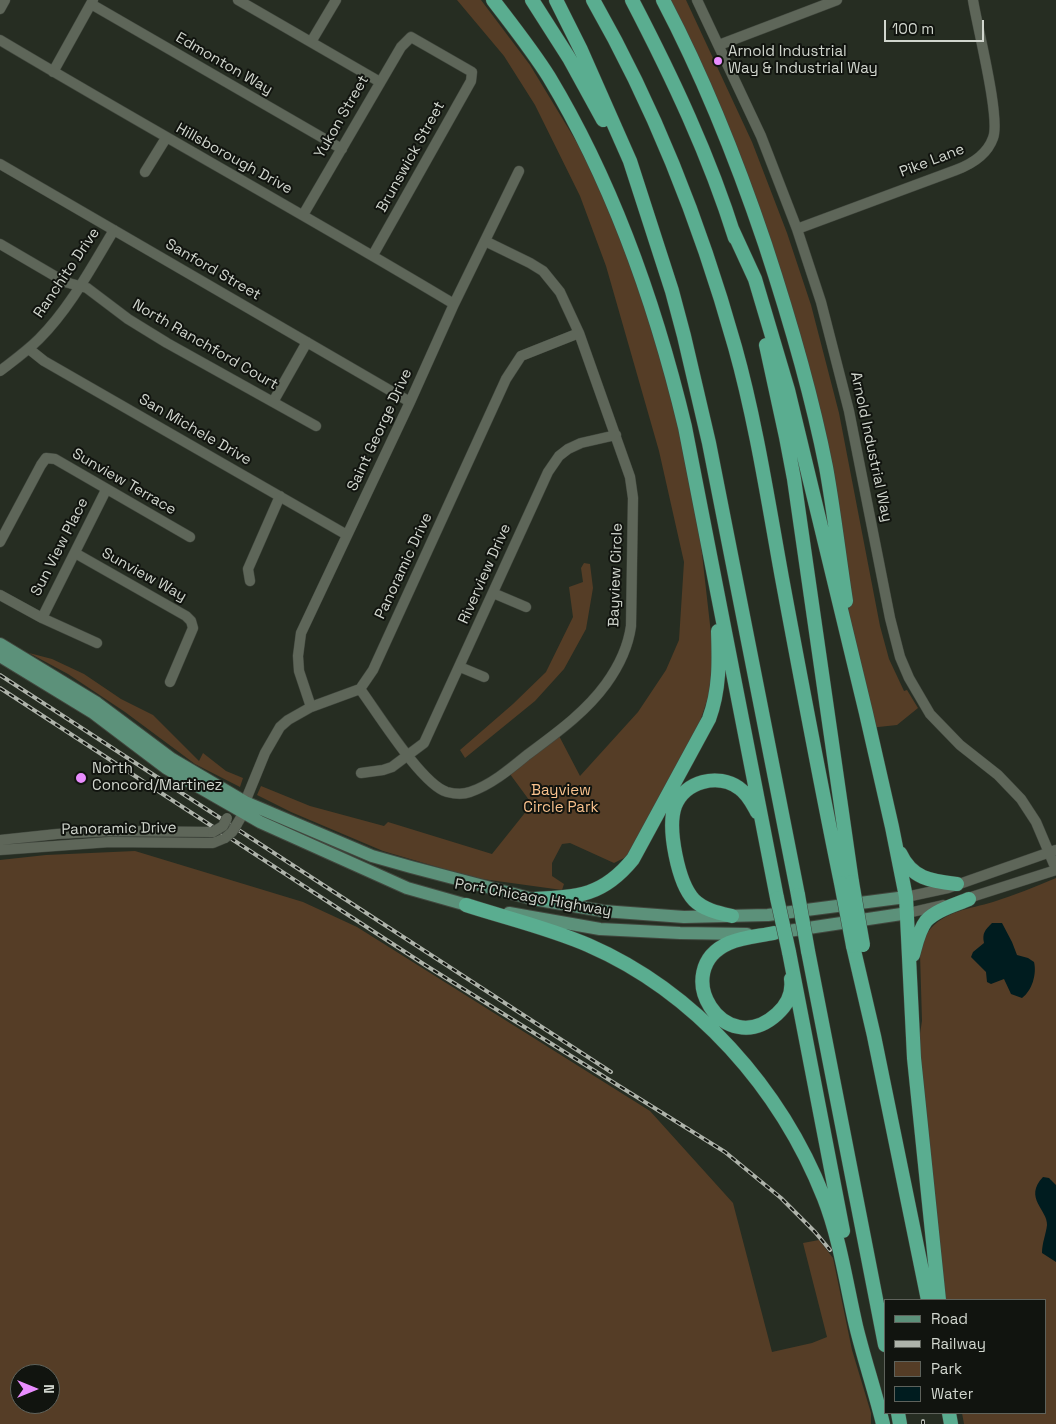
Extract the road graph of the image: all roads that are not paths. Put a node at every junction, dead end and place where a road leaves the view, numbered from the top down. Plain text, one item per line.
1 (5, 0) edge
2 (336, 0) edge
3 (493, 0) edge
4 (532, 0) edge
5 (556, 0) edge
6 (593, 0) edge
7 (632, 0) edge
8 (663, 0) edge
9 (697, 0) edge
10 (837, 0) edge
11 (973, 0) edge
12 (242, 1) edge
13 (92, 2) edge
14 (0, 9) edge
15 (0, 40) edge
16 (311, 42) junction
17 (719, 45) junction
18 (53, 72) junction
19 (472, 72) joint
20 (380, 82) junction
21 (166, 138) junction
22 (342, 149) junction
23 (0, 164) edge
24 (519, 171) dead end
25 (145, 172) dead end
26 (643, 204) junction
27 (303, 215) junction
28 (797, 228) junction
29 (732, 229) junction
30 (114, 230) junction
31 (485, 242) junction
32 (0, 244) edge
33 (373, 255) junction
34 (80, 286) junction
35 (454, 304) junction
36 (579, 333) junction
37 (307, 342) junction
38 (30, 349) junction
39 (0, 371) edge
40 (273, 402) junction
41 (410, 402) junction
42 (316, 426) dead end
43 (616, 435) junction
44 (106, 490) junction
45 (280, 496) junction
46 (704, 523) junction
47 (347, 535) junction
48 (190, 537) dead end
49 (0, 542) edge
50 (75, 553) junction
51 (250, 581) dead end
52 (493, 593) junction
53 (0, 595) edge
54 (526, 607) dead end
55 (42, 618) junction
56 (0, 644) edge
57 (97, 644) dead end
58 (0, 656) edge
59 (460, 667) junction
60 (484, 677) dead end
61 (170, 682) dead end
62 (360, 689) junction
63 (311, 707) junction
64 (866, 713) junction
65 (408, 755) junction
66 (361, 773) dead end
67 (242, 807) junction
68 (892, 827) junction
69 (0, 840) edge
70 (766, 841) junction
71 (0, 850) edge
72 (1053, 851) edge
73 (1056, 869) edge
74 (846, 883) junction
75 (957, 884) junction
76 (906, 897) junction
77 (533, 899) junction
78 (969, 899) junction
79 (466, 905) junction
80 (908, 913) junction
81 (732, 916) junction
82 (779, 931) junction
83 (788, 952) junction
84 (910, 965) junction
85 (928, 1299) edge
86 (939, 1299) edge
87 (884, 1341) edge
88 (865, 1358) junction
89 (883, 1424) edge

1 - 14 street
2 - 16 street
3 - 46 highway
4 - 26 highway
5 - 26 highway
6 - 74 highway
7 - 29 highway
8 - 64 highway
9 - 17 street, Arnold Industrial Way
10 - 17 street
11 - 28 street, Pike Lane
12 - 16 street
13 - 18 street
13 - 22 street, Edmonton Way
15 - 18 street, Hillsborough Drive
16 - 20 street
17 - 28 street, Arnold Industrial Way
18 - 21 street, Hillsborough Drive
19 - 20 street, Yukon Street
19 - 33 street, Brunswick Street
20 - 22 street, Yukon Street
21 - 25 street
21 - 27 street, Hillsborough Drive
22 - 27 street, Yukon Street
23 - 30 street, Sanford Street
24 - 31 street, Saint George Drive
26 - 87 highway, bridge
27 - 33 street, Hillsborough Drive
28 - 72 street, Arnold Industrial Way
29 - 64 highway
29 - 74 highway
30 - 34 street, Ranchito Drive
30 - 37 street, Sanford Street
31 - 35 street, Saint George Drive
31 - 36 street, Bayview Circle
32 - 34 street, North Ranchford Court
33 - 35 street, Hillsborough Drive
34 - 38 street, Ranchito Drive
34 - 40 street, North Ranchford Court
35 - 41 street, Saint George Drive
36 - 43 street, Bayview Circle
36 - 62 street, Panoramic Drive
37 - 40 street
37 - 41 street, Sanford Street
38 - 39 street, Ranchito Drive
38 - 45 street, San Michele Drive
40 - 42 street, North Ranchford Court
41 - 47 street, Saint George Drive
43 - 52 street, Riverview Drive
43 - 65 street, Bayview Circle
44 - 48 street, Sunview Terrace
44 - 49 street, Sunview Terrace
44 - 50 street, Sun View Place
45 - 47 street, San Michele Drive
45 - 51 street
46 - 70 highway
46 - 77 highway
47 - 63 street, Saint George Drive
50 - 55 street, Sun View Place
50 - 61 street, Sunview Way
52 - 54 street
52 - 59 street, Riverview Drive
53 - 55 street
55 - 57 street
56 - 67 main road, Port Chicago Highway
58 - 67 main road, Port Chicago Highway
59 - 60 street
59 - 65 street, Riverview Drive
62 - 63 street, Panoramic Drive
62 - 65 street, Bayview Circle
63 - 67 street, Panoramic Drive
64 - 68 highway
65 - 66 street, Riverview Drive
67 - 69 street, Panoramic Drive, bridge
67 - 71 street, Panoramic Drive, bridge
67 - 77 main road, Port Chicago Highway
67 - 79 main road, Port Chicago Highway
68 - 75 highway
68 - 76 highway
70 - 81 highway
70 - 82 highway, bridge
72 - 73 street, Arnold Industrial Way
72 - 75 street, Port Chicago Highway
73 - 78 street, Port Chicago Highway
74 - 85 highway, bridge
75 - 76 street, Port Chicago Highway
76 - 80 highway
76 - 81 main road, Port Chicago Highway
77 - 81 main road, Port Chicago Highway
78 - 80 street, Port Chicago Highway
78 - 84 highway
79 - 82 main road, Port Chicago Highway
79 - 88 highway
80 - 82 main road, Port Chicago Highway
80 - 84 highway
82 - 83 highway, bridge
82 - 83 highway
83 - 88 highway
84 - 86 highway
88 - 89 highway

